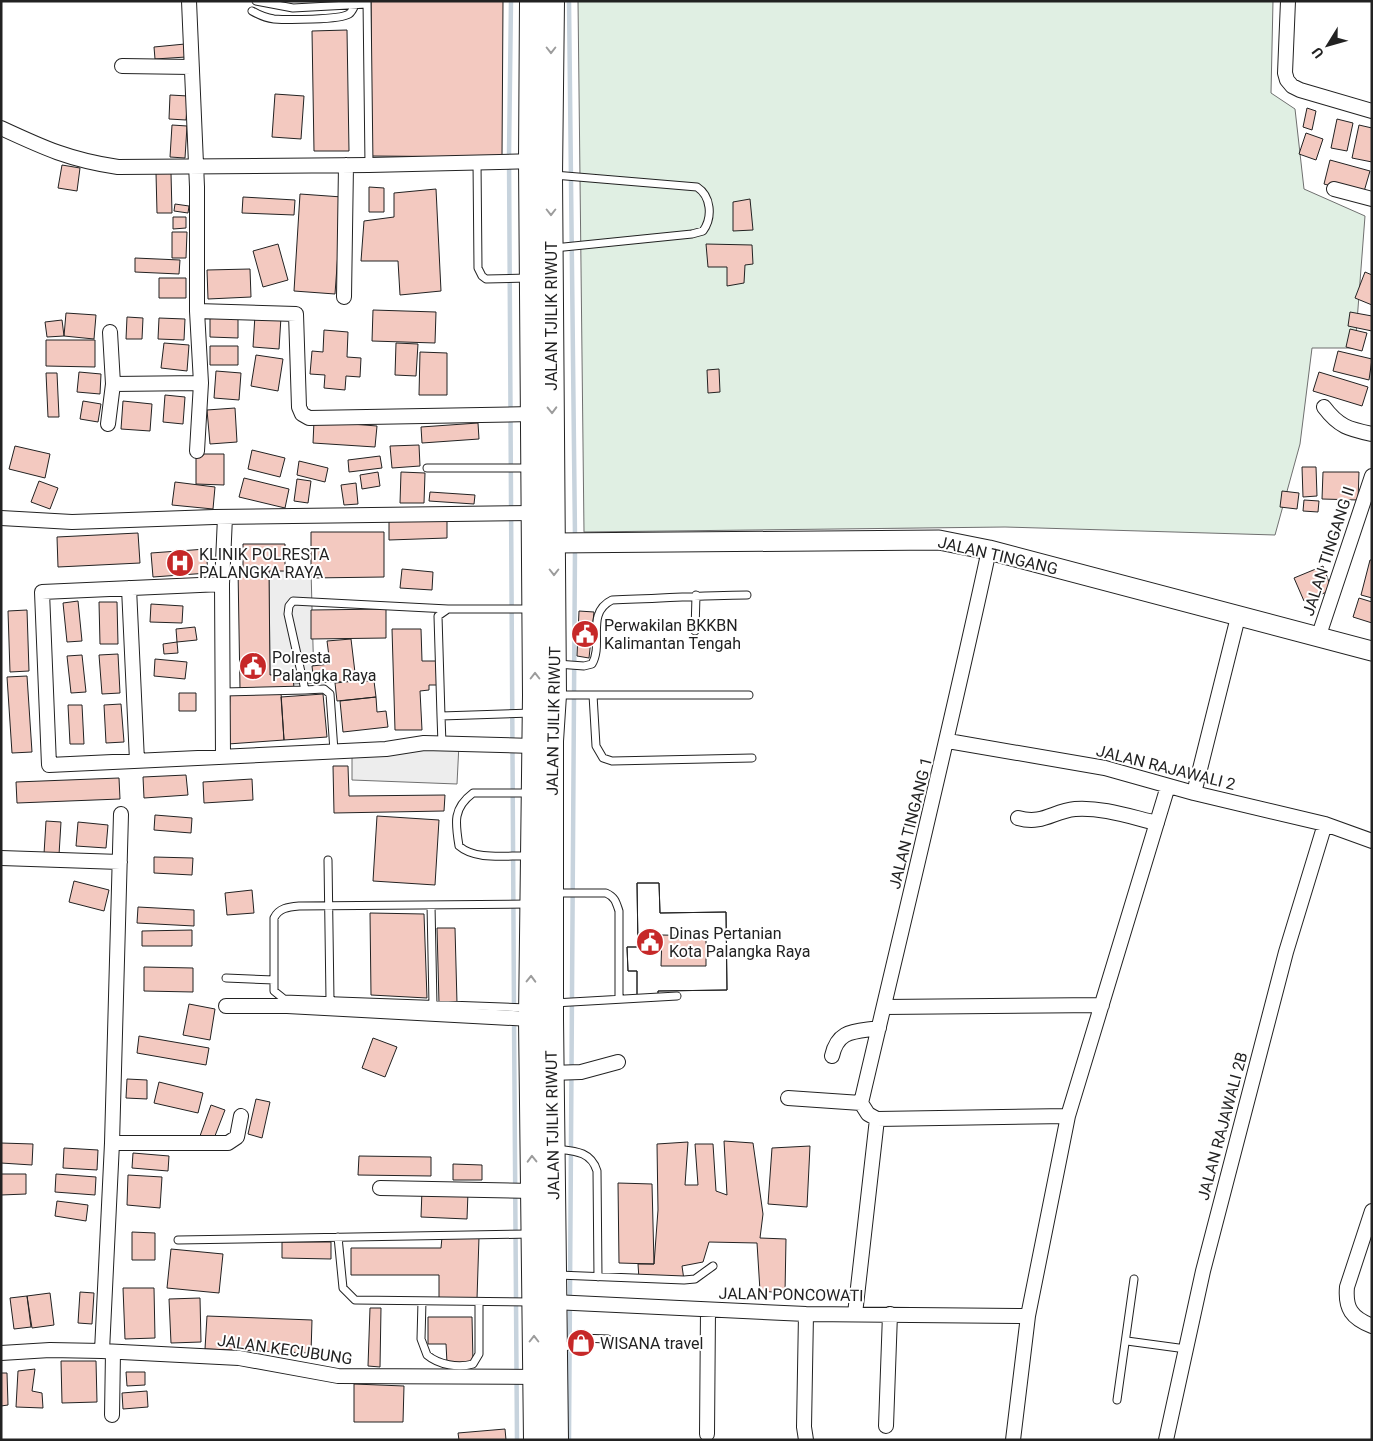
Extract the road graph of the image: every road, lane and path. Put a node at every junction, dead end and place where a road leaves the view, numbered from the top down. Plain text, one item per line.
1 (190, 1) edge
2 (256, 1) edge
3 (532, 1) edge
4 (552, 1) edge
5 (1288, 1) edge
6 (367, 3) edge
7 (356, 5) junction
8 (252, 11) dead end
9 (122, 66) dead end
10 (192, 67) junction
11 (1372, 111) edge
12 (1, 128) edge
13 (477, 162) junction
14 (346, 165) junction
15 (369, 165) junction
16 (544, 165) junction
17 (195, 167) junction
18 (1334, 189) dead end
19 (1372, 199) edge
20 (551, 248) junction
21 (531, 278) junction
22 (344, 297) dead end
23 (197, 311) junction
24 (110, 332) dead end
25 (201, 383) junction
26 (112, 384) junction
27 (1324, 407) dead end
28 (532, 414) junction
29 (108, 424) dead end
30 (1372, 434) edge
31 (196, 451) dead end
32 (427, 468) dead end
33 (533, 468) junction
34 (1372, 476) edge
35 (534, 513) junction
36 (225, 517) junction
37 (1, 518) edge
38 (554, 543) junction
39 (990, 550) junction
40 (222, 584) junction
41 (129, 588) junction
42 (747, 594) dead end
43 (696, 595) junction
44 (448, 609) junction
45 (534, 609) junction
46 (1238, 617) junction
47 (695, 631) dead end
48 (1318, 638) junction
49 (1372, 651) edge
50 (554, 664) junction
51 (305, 690) junction
52 (223, 692) junction
53 (554, 695) junction
54 (593, 695) junction
55 (749, 695) dead end
56 (534, 713) junction
57 (441, 716) junction
58 (948, 741) junction
59 (540, 742) junction
60 (442, 744) junction
61 (334, 751) junction
62 (223, 758) junction
63 (752, 758) dead end
64 (137, 761) junction
65 (1168, 786) junction
66 (534, 793) junction
67 (1194, 793) junction
68 (121, 814) dead end
69 (1018, 818) dead end
70 (1157, 823) junction
71 (1325, 824) junction
72 (1372, 841) edge
73 (533, 856) junction
74 (1, 858) edge
75 (328, 860) dead end
76 (120, 862) junction
77 (542, 898) junction
78 (431, 905) junction
79 (328, 906) junction
80 (226, 978) dead end
81 (274, 980) junction
82 (677, 996) dead end
83 (619, 999) junction
84 (330, 1000) junction
85 (433, 1005) junction
86 (1102, 1005) junction
87 (226, 1006) dead end
88 (884, 1007) junction
89 (538, 1010) junction
90 (879, 1028) junction
91 (832, 1056) dead end
92 (618, 1062) dead end
93 (551, 1073) junction
94 (788, 1098) dead end
95 (861, 1103) junction
96 (241, 1116) dead end
97 (1068, 1116) junction
98 (877, 1119) junction
99 (112, 1143) junction
100 (552, 1149) junction
101 (380, 1188) dead end
102 (533, 1191) junction
103 (1372, 1211) edge
104 (533, 1234) junction
105 (338, 1237) junction
106 (178, 1240) dead end
107 (713, 1266) dead end
108 (553, 1275) junction
109 (598, 1278) junction
110 (1134, 1279) dead end
111 (422, 1301) junction
112 (479, 1302) junction
113 (544, 1302) junction
114 (708, 1310) junction
115 (806, 1314) junction
116 (855, 1314) junction
117 (890, 1314) junction
118 (1028, 1316) junction
119 (1372, 1326) edge
120 (608, 1339) dead end
121 (1127, 1341) junction
122 (1186, 1349) junction
123 (107, 1351) junction
124 (554, 1352) junction
125 (1, 1353) edge
126 (544, 1378) junction
127 (1118, 1400) dead end
128 (112, 1416) dead end
129 (886, 1426) dead end
130 (707, 1434) dead end
131 (536, 1440) edge
132 (556, 1440) edge
133 (806, 1440) edge
134 (1013, 1440) edge
135 (1166, 1440) edge

1 - 10 street
2 - 7 lane
3 - 16 highway, JALAN TJILIK RIWUT
4 -> 16 highway, JALAN TJILIK RIWUT
5 - 11 street
6 - 7 lane
6 - 15 lane
7 - 8 lane
9 - 10 street
10 - 17 street
12 - 17 street
13 - 15 street
13 - 16 street
13 - 21 lane
14 - 15 street
14 - 17 street
14 - 22 street
16 -> 20 highway, JALAN TJILIK RIWUT
16 - 20 lane
16 - 21 highway, JALAN TJILIK RIWUT
17 - 23 street
18 - 19 street
20 -> 38 highway, JALAN TJILIK RIWUT
21 - 28 highway, JALAN TJILIK RIWUT
23 - 25 street
23 - 28 street
24 - 26 street
25 - 26 street
25 - 31 street
26 - 29 street
27 - 30 street
28 - 33 highway, JALAN TJILIK RIWUT
32 - 33 lane
33 - 35 highway, JALAN TJILIK RIWUT
34 - 48 street, JALAN TINGANG II
35 - 36 street
35 - 45 highway, JALAN TJILIK RIWUT
36 - 37 street
36 - 40 street
38 - 39 main road, JALAN TINGANG
38 -> 50 highway, JALAN TJILIK RIWUT
39 - 46 main road, JALAN TINGANG
39 - 58 street, JALAN TINGANG 1
40 - 41 street
40 - 52 street
41 - 64 street
41 - 64 street
42 - 43 lane
43 - 47 lane
43 - 50 lane
44 - 45 lane
44 - 51 lane
44 - 57 lane
56 -> 45 highway, JALAN TJILIK RIWUT
46 - 48 main road, JALAN TINGANG
46 - 67 street
48 - 49 main road, JALAN TINGANG
50 - 53 highway, JALAN TJILIK RIWUT
51 - 52 lane
51 - 61 lane
52 - 62 street
53 - 54 lane
53 - 59 highway, JALAN TJILIK RIWUT
54 - 55 lane
54 - 63 lane
56 - 57 lane
56 - 59 highway, JALAN TJILIK RIWUT
57 - 60 lane
58 - 65 street, JALAN RAJAWALI 2
58 - 88 street, JALAN TINGANG 1
59 - 60 street
59 - 66 highway, JALAN TJILIK RIWUT
59 - 77 highway, JALAN TJILIK RIWUT
60 - 61 street
61 - 62 street
62 - 64 street
65 - 67 street, JALAN RAJAWALI 2
65 - 70 street
66 - 73 highway, JALAN TJILIK RIWUT
66 - 73 lane
67 - 71 street, JALAN RAJAWALI 2
68 - 76 street
69 - 70 street
70 - 86 street
71 - 72 street, JALAN RAJAWALI 2
71 - 122 street, JALAN RAJAWALI 2B
73 - 77 highway, JALAN TJILIK RIWUT
74 - 76 street
75 - 79 lane
76 - 99 street
77 - 78 lane
77 - 83 lane
77 - 89 highway, JALAN TJILIK RIWUT
78 - 79 lane
78 - 85 lane
79 - 81 lane
79 - 84 lane
80 - 81 lane
81 - 84 lane
82 - 83 lane
83 - 89 lane
84 - 85 lane
85 - 89 lane
86 - 88 street
86 - 97 street
87 - 89 street
88 - 90 street, JALAN TINGANG 1
89 - 93 highway, JALAN TJILIK RIWUT
102 -> 89 highway, JALAN TJILIK RIWUT
90 - 91 street
90 - 95 street, JALAN TINGANG 1
92 - 93 street
93 - 100 highway, JALAN TJILIK RIWUT
94 - 95 street
95 - 98 street
96 - 99 street
97 - 98 street
97 - 118 street
98 - 116 street
99 - 123 street
100 - 108 highway, JALAN TJILIK RIWUT
100 - 109 lane
101 - 102 street
102 - 104 highway, JALAN TJILIK RIWUT
103 - 119 street
104 - 105 lane
104 - 113 highway, JALAN TJILIK RIWUT
105 - 106 lane
105 - 111 lane
107 - 109 lane
108 - 109 lane
108 - 113 highway, JALAN TJILIK RIWUT
110 - 121 lane
111 - 112 lane
111 - 112 lane
112 - 113 lane
113 - 114 street, JALAN PONCOWATI
113 - 124 highway, JALAN TJILIK RIWUT
126 -> 113 highway, JALAN TJILIK RIWUT
114 - 115 street, JALAN PONCOWATI
114 - 130 street
115 - 116 street, JALAN PONCOWATI
115 - 133 street
116 - 117 street, JALAN PONCOWATI
117 - 118 street, JALAN PONCOWATI
117 - 129 street
118 - 134 street
120 - 124 lane
121 - 122 lane
121 - 127 lane
122 - 135 street, JALAN RAJAWALI 2B
123 - 125 street, JALAN KECUBUNG
123 - 126 street, JALAN KECUBUNG
123 - 128 street
124 - 126 highway, JALAN TJILIK RIWUT
126 - 131 highway, JALAN TJILIK RIWUT
126 - 132 highway, JALAN TJILIK RIWUT

